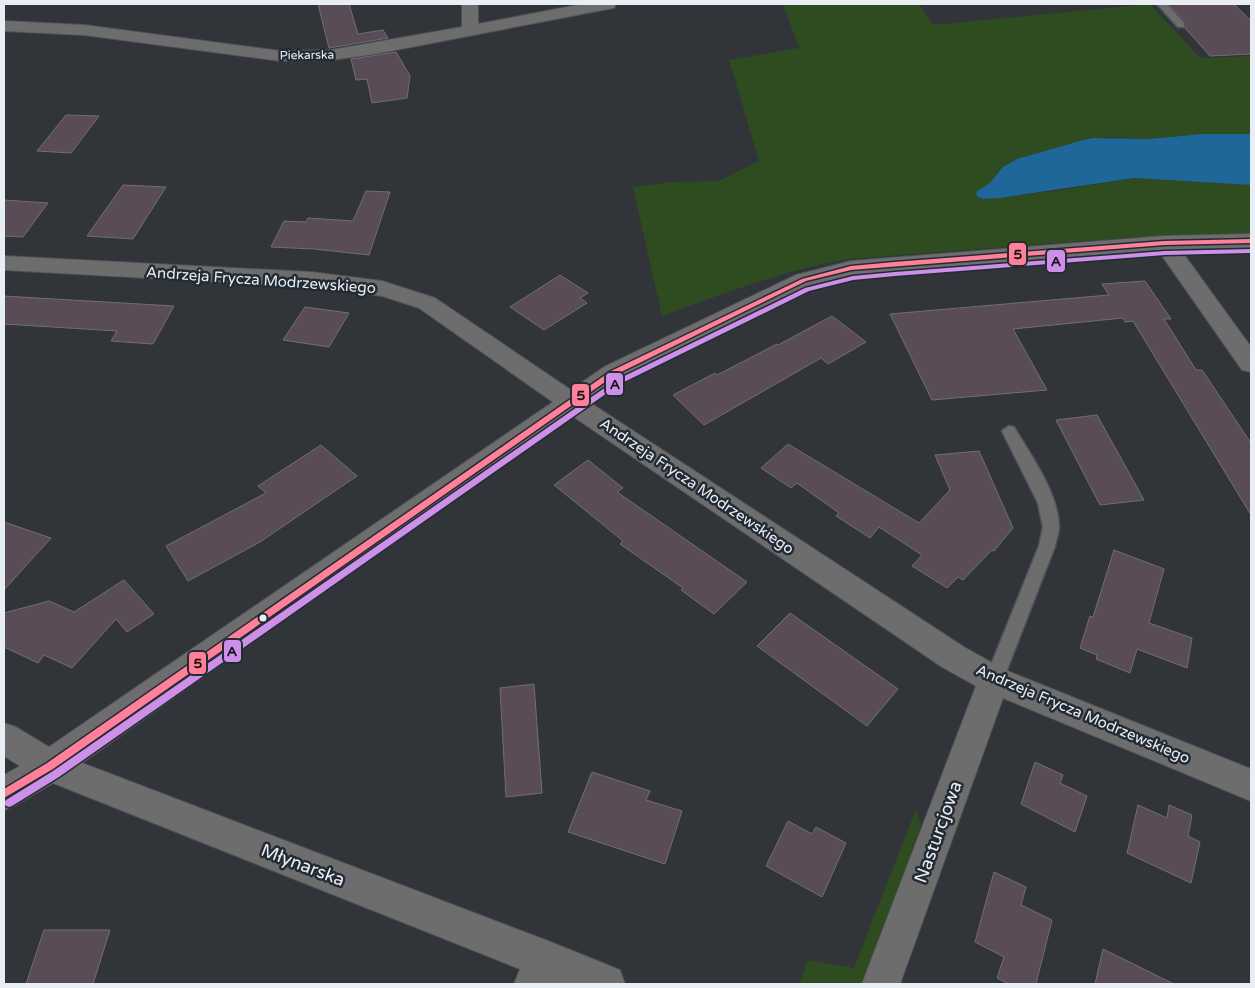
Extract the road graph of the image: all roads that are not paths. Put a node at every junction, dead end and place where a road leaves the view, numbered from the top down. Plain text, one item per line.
1 (470, 4) edge
2 (608, 4) edge
3 (1162, 4) edge
4 (1181, 25) dead end
5 (4, 26) edge
6 (471, 30) junction
7 (1251, 241) edge
8 (1164, 243) junction
9 (4, 263) edge
10 (1251, 364) edge
11 (569, 401) junction
12 (1009, 431) dead end
13 (994, 680) junction
14 (4, 738) edge
15 (50, 766) junction
16 (1251, 785) edge
17 (4, 794) edge
18 (541, 972) edge
19 (606, 984) edge
20 (881, 984) edge

1 - 6 street
2 - 6 street, Piekarska
3 - 4 lane
5 - 6 street, Piekarska
7 - 8 street
8 - 10 street
8 - 11 street
9 - 11 street, Andrzeja Frycza Modrzewskiego
11 - 13 street, Andrzeja Frycza Modrzewskiego
11 - 15 street
12 - 13 lane
13 - 16 street, Andrzeja Frycza Modrzewskiego
13 - 20 street, Nasturcjowa
14 - 15 street, Młynarska
15 - 17 street
15 - 18 street, Młynarska
18 - 19 street, Młynarska

